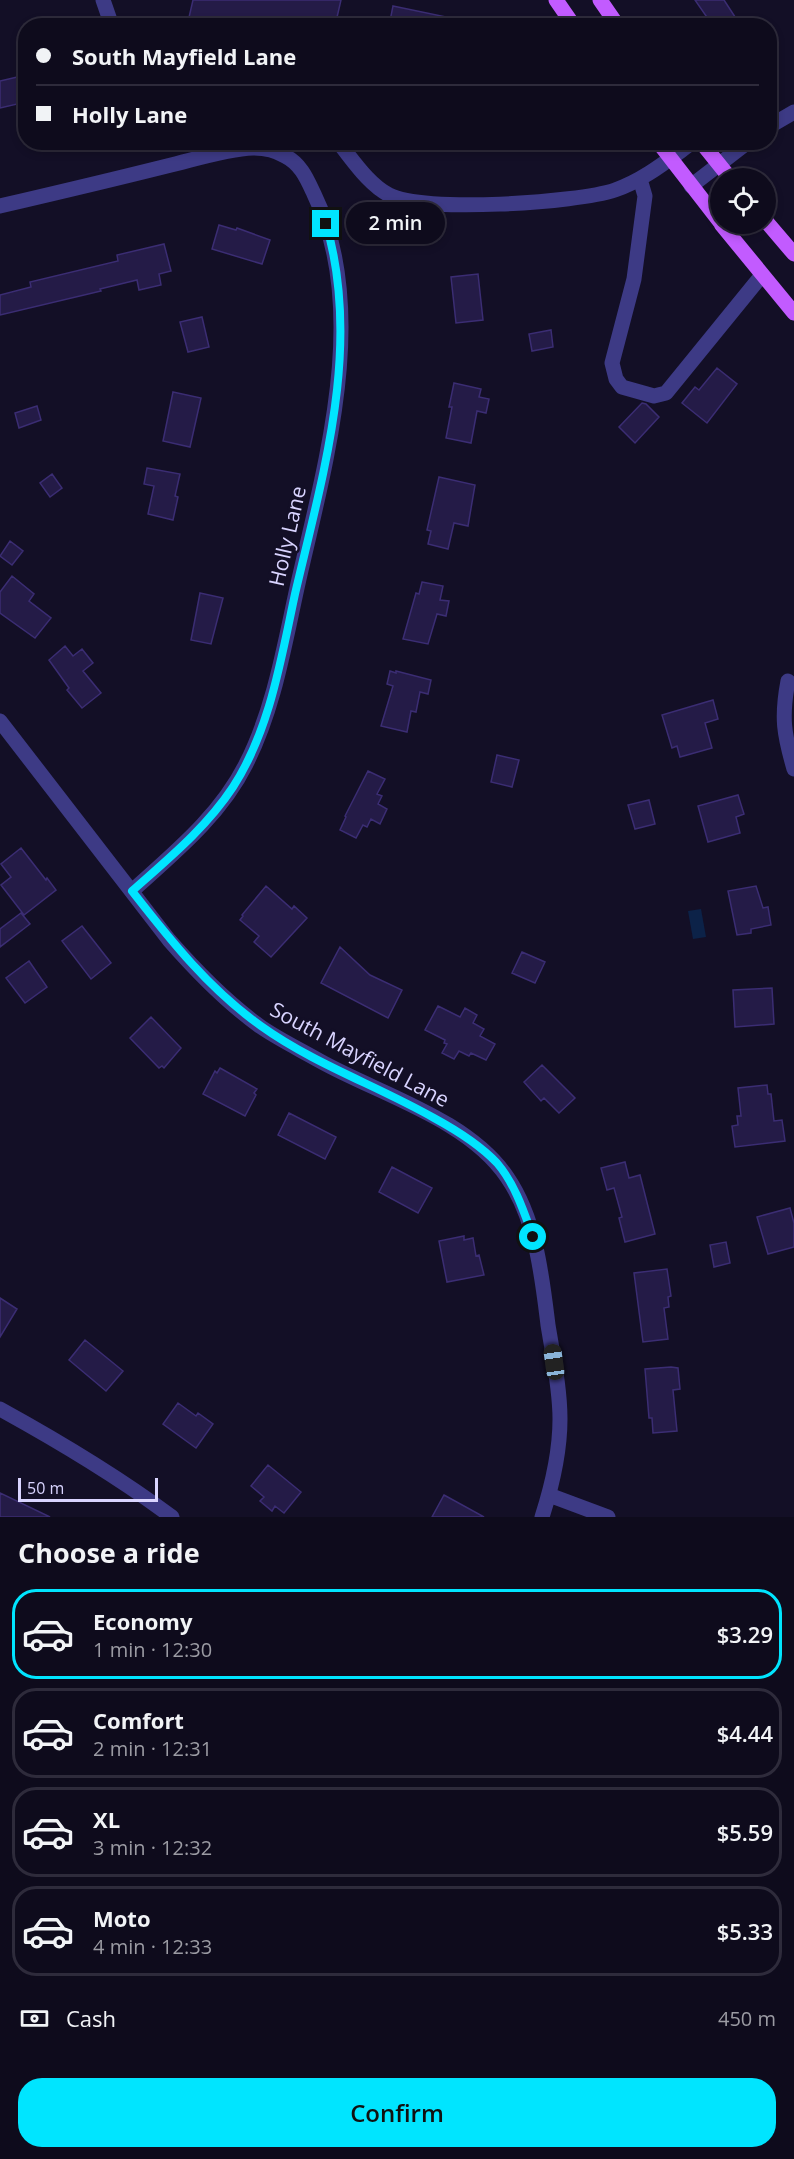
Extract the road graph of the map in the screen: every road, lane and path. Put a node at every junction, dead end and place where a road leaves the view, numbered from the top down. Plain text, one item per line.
1 (103, 0) edge
2 (556, 0) edge
3 (600, 0) edge
4 (109, 18) edge
5 (568, 18) edge
6 (612, 18) edge
7 (794, 112) edge
8 (777, 122) edge
9 (241, 150) edge
10 (270, 150) edge
11 (345, 150) edge
12 (663, 150) edge
13 (682, 150) edge
14 (708, 150) edge
15 (737, 150) edge
16 (670, 159) junction
17 (719, 164) junction
18 (722, 168) edge
19 (640, 179) junction
20 (691, 186) junction
21 (0, 206) edge
22 (710, 210) edge
23 (776, 233) edge
24 (729, 234) edge
25 (794, 254) edge
26 (762, 275) junction
27 (794, 313) edge
28 (788, 681) dead end
29 (0, 721) edge
30 (794, 769) edge
31 (132, 891) junction
32 (0, 1409) edge
33 (549, 1495) junction
34 (172, 1517) edge
35 (542, 1517) edge
36 (608, 1517) edge

1 - 4 street
2 - 5 main road
3 - 6 main road
7 - 8 street
9 - 21 street, Holly Lane
10 - 31 street, Holly Lane
11 - 19 street
12 - 16 main road
13 - 16 street
14 - 17 main road
15 - 17 street
16 - 19 street
16 - 20 main road
17 - 18 main road
17 - 20 street
19 - 26 street
20 - 22 main road
23 - 25 main road
24 - 26 main road
26 - 27 main road
28 - 30 street
29 - 31 street, South Mayfield Lane
31 - 33 street, South Mayfield Lane
32 - 34 street
33 - 35 street, South Mayfield Lane
33 - 36 street

